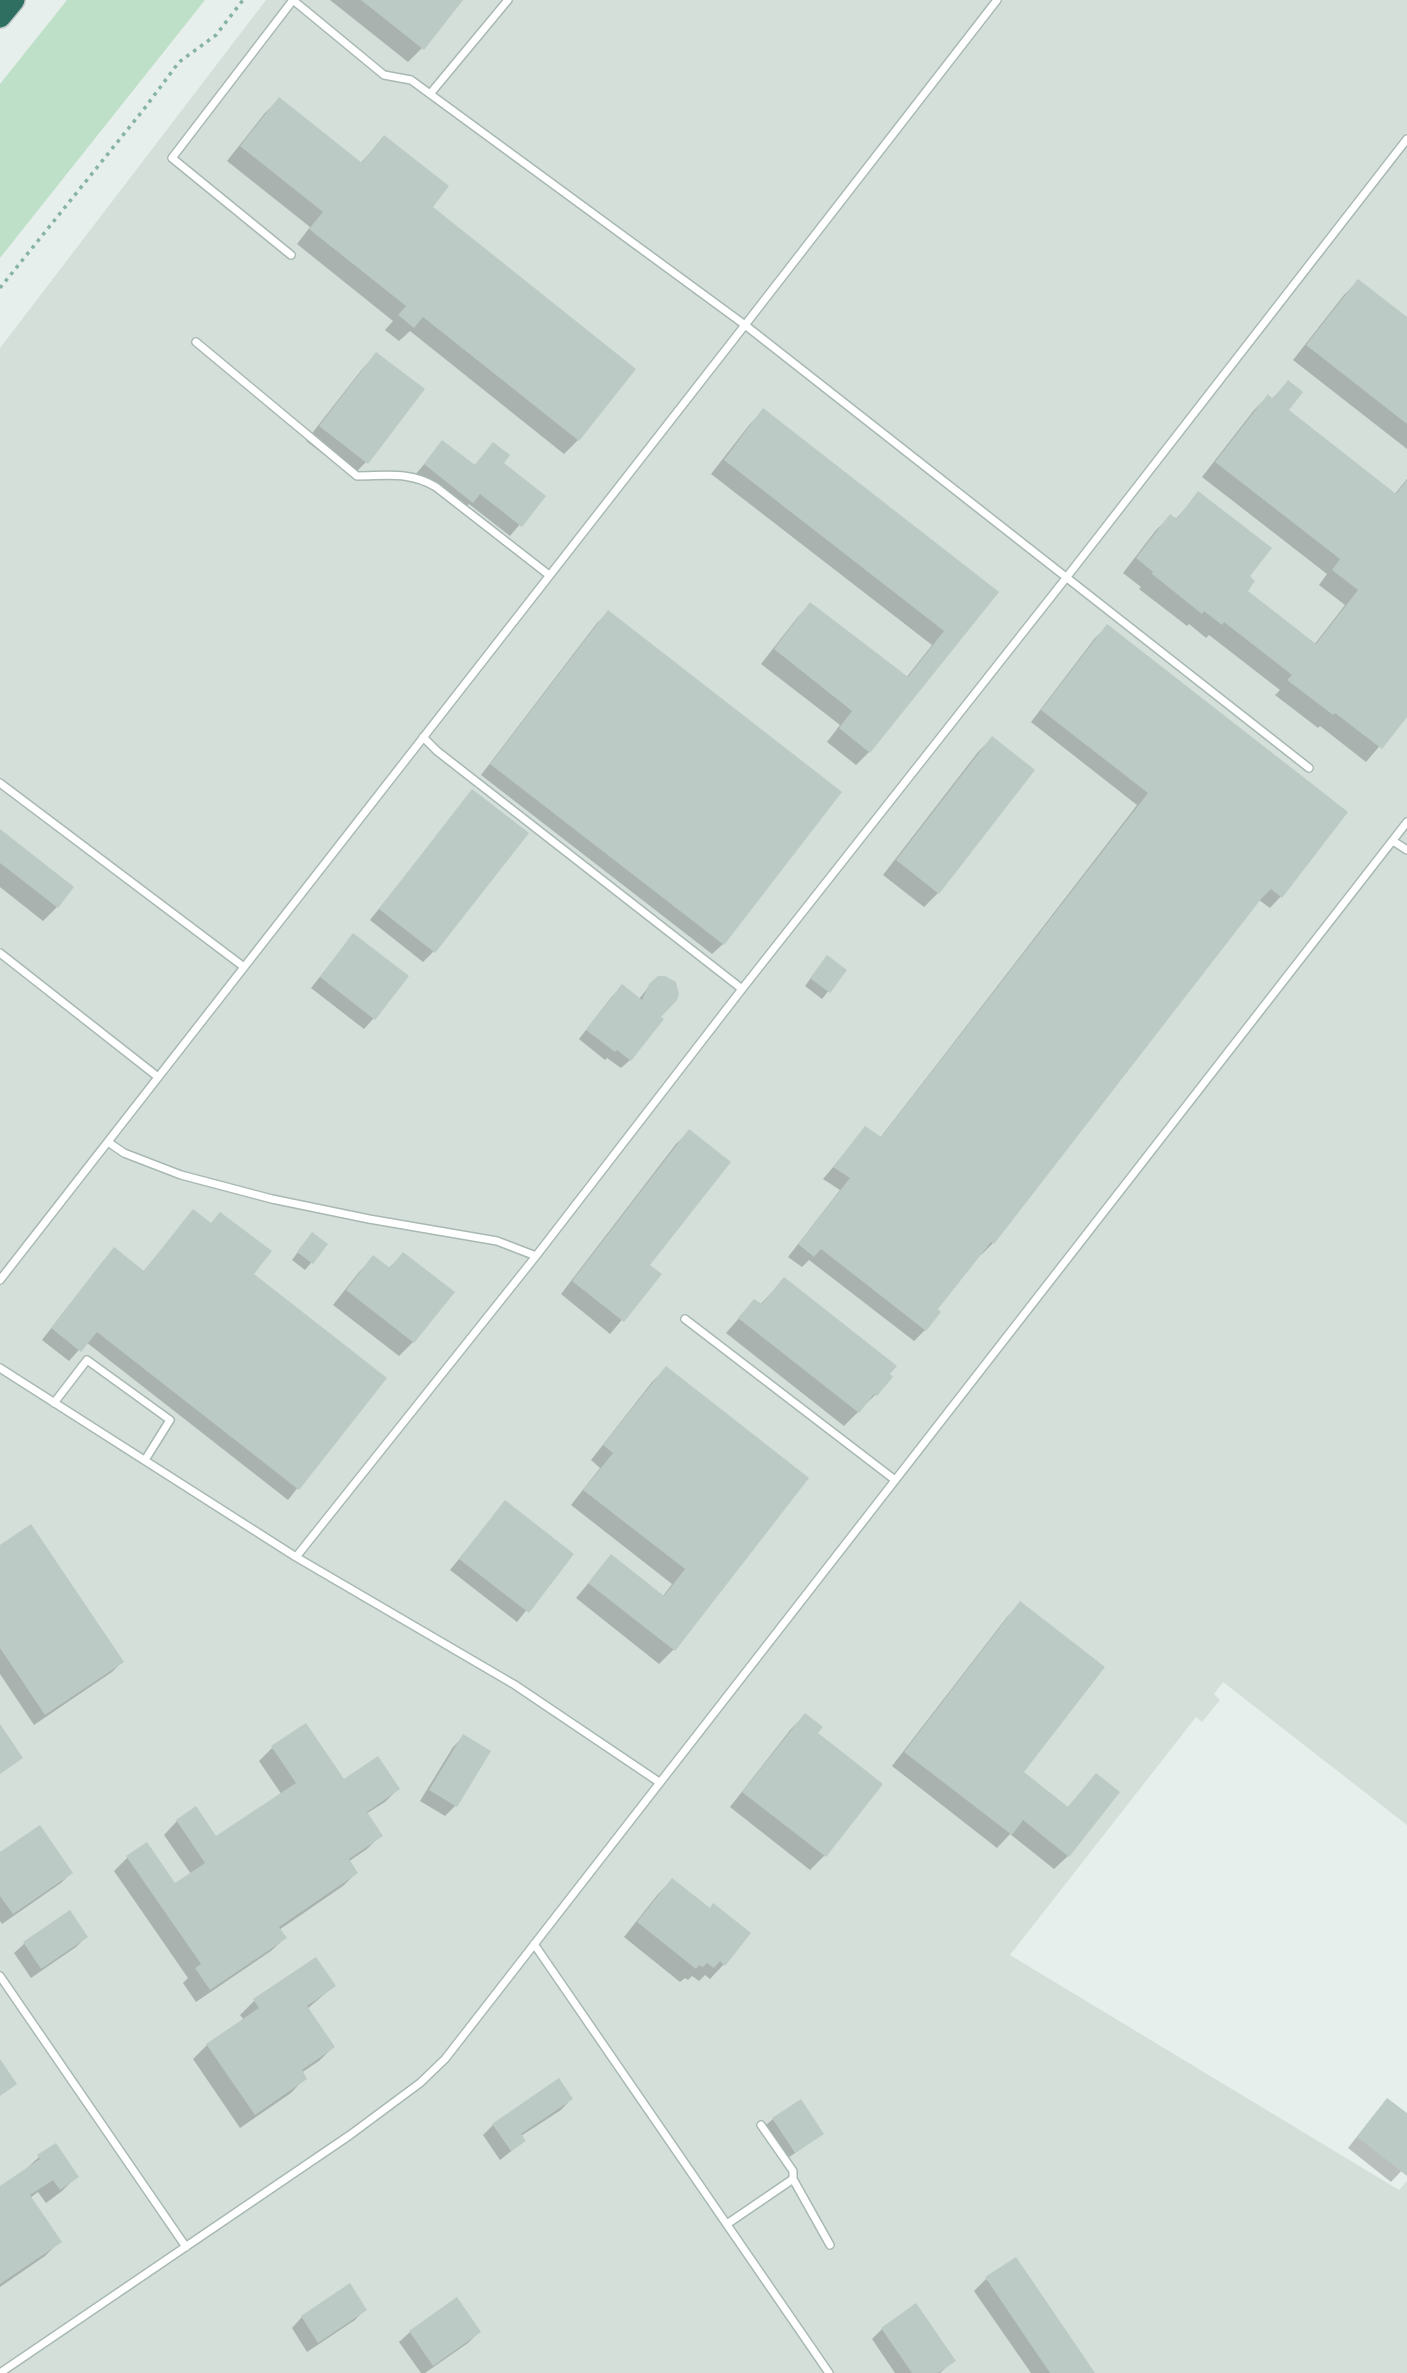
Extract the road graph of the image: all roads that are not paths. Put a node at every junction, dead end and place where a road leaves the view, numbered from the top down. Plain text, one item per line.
1 (14, 0) edge
2 (508, 0) edge
3 (997, 0) edge
4 (0, 17) edge
5 (430, 94) junction
6 (1407, 139) edge
7 (291, 255) dead end
8 (745, 325) junction
9 (196, 342) dead end
10 (549, 575) junction
11 (1066, 578) junction
12 (423, 737) junction
13 (1309, 768) dead end
14 (0, 783) edge
15 (1407, 822) edge
16 (1393, 841) junction
17 (1407, 850) edge
18 (0, 953) edge
19 (244, 967) junction
20 (742, 989) junction
21 (158, 1077) junction
22 (108, 1142) junction
23 (536, 1256) junction
24 (0, 1280) edge
25 (685, 1319) dead end
26 (0, 1368) edge
27 (54, 1403) junction
28 (145, 1461) junction
29 (895, 1480) junction
30 (296, 1557) junction
31 (659, 1782) junction
32 (534, 1944) junction
33 (0, 1976) edge
34 (761, 2125) dead end
35 (793, 2179) junction
36 (727, 2224) junction
37 (830, 2245) dead end
38 (186, 2247) junction
39 (1, 2373) edge
40 (829, 2373) edge

1 - 4 highway
2 - 5 lane
3 - 8 lane
5 - 7 lane
5 - 8 lane
6 - 11 lane
8 - 10 lane
8 - 11 lane
9 - 10 lane
10 - 12 lane
11 - 13 lane
11 - 20 lane
12 - 19 lane
12 - 20 lane
14 - 19 lane
15 - 16 lane
16 - 17 lane
16 - 29 lane
18 - 21 lane
19 - 21 lane
20 - 23 lane
21 - 22 lane
22 - 23 lane
22 - 24 lane
23 - 30 lane
25 - 29 lane
26 - 27 lane
27 - 28 lane
27 - 28 lane
28 - 30 lane
29 - 31 lane
30 - 31 lane
31 - 32 lane
32 - 36 lane
32 - 38 lane
33 - 38 lane
34 - 35 lane
35 - 36 lane
35 - 37 lane
36 - 40 lane
38 - 39 lane

